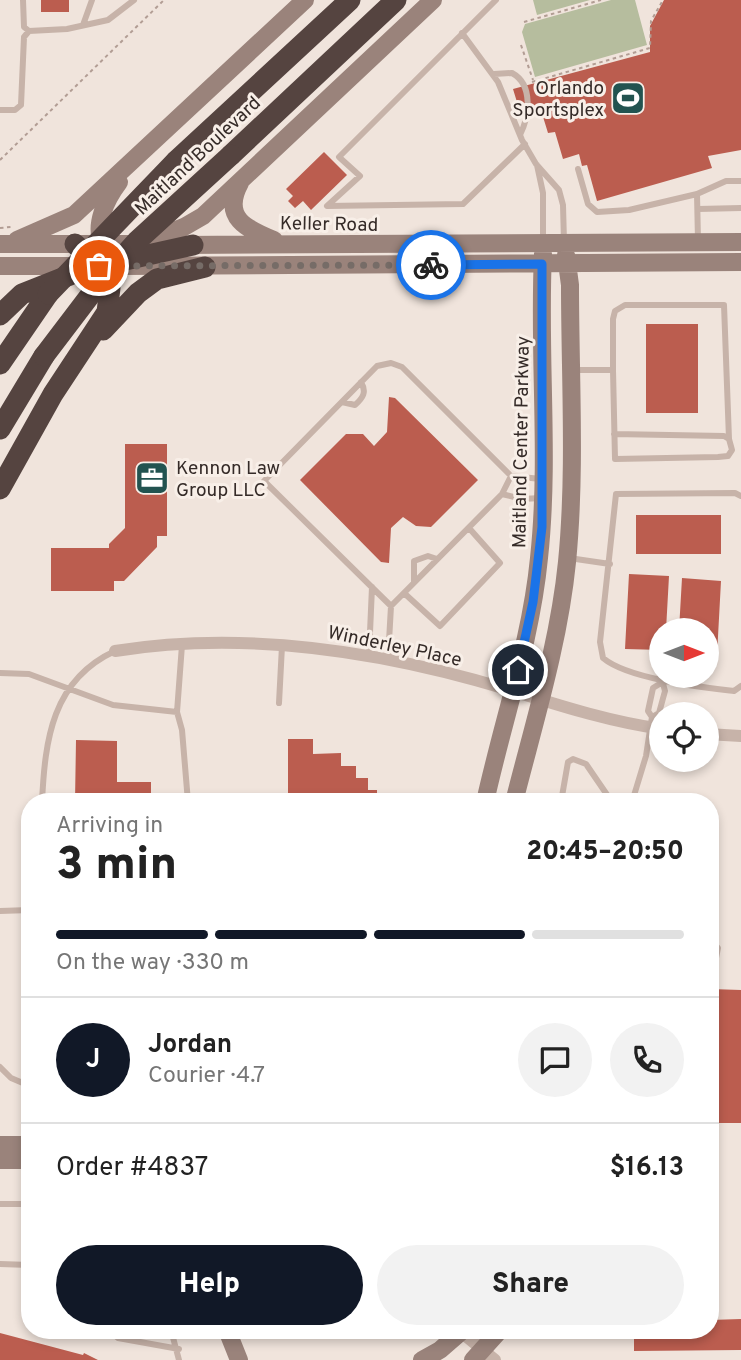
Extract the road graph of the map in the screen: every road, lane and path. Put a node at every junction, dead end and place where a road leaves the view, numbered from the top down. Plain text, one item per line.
1 (23, 0) edge
2 (92, 0) edge
3 (134, 0) edge
4 (164, 0) edge
5 (305, 0) edge
6 (350, 0) edge
7 (396, 0) edge
8 (405, 0) edge
9 (433, 0) edge
10 (496, 0) edge
11 (601, 0) edge
12 (663, 0) edge
13 (524, 22) dead end
14 (83, 25) junction
15 (29, 31) junction
16 (462, 33) junction
17 (356, 39) junction
18 (521, 45) dead end
19 (494, 74) junction
20 (0, 110) edge
21 (520, 135) junction
22 (525, 145) junction
23 (142, 152) junction
24 (0, 160) edge
25 (536, 164) junction
26 (578, 169) dead end
27 (243, 177) junction
28 (741, 180) edge
29 (697, 194) junction
30 (741, 208) edge
31 (698, 209) junction
32 (281, 242) junction
33 (698, 242) junction
34 (741, 242) edge
35 (3, 244) edge
36 (75, 244) joint
37 (140, 244) junction
38 (543, 244) junction
39 (565, 244) junction
40 (193, 245) junction
41 (105, 260) junction
42 (741, 262) edge
43 (542, 264) junction
44 (567, 264) junction
45 (0, 266) edge
46 (205, 267) junction
47 (0, 315) edge
48 (88, 343) junction
49 (0, 364) edge
50 (570, 370) junction
51 (613, 370) junction
52 (361, 382) junction
53 (342, 402) junction
54 (0, 429) edge
55 (614, 435) junction
56 (729, 439) junction
57 (511, 476) junction
58 (543, 479) junction
59 (0, 489) edge
60 (571, 491) junction
61 (502, 494) junction
62 (741, 496) edge
63 (543, 498) junction
64 (469, 528) junction
65 (568, 557) junction
66 (437, 559) junction
67 (610, 564) junction
68 (414, 582) junction
69 (372, 587) junction
70 (404, 593) junction
71 (391, 606) junction
72 (181, 645) junction
73 (282, 646) junction
74 (115, 650) joint
75 (369, 657) junction
76 (387, 661) junction
77 (0, 673) edge
78 (649, 677) edge
79 (741, 686) edge
80 (712, 688) edge
81 (69, 690) junction
82 (513, 691) junction
83 (539, 701) junction
84 (279, 703) dead end
85 (177, 712) junction
86 (649, 724) edge
87 (719, 735) edge
88 (741, 736) edge
89 (649, 744) edge
90 (43, 793) edge
91 (187, 793) edge
92 (487, 793) edge
93 (516, 793) edge
94 (563, 793) edge
95 (606, 793) edge
96 (635, 793) edge
97 (21, 910) edge
98 (0, 911) edge
99 (0, 1067) edge
100 (21, 1082) edge
101 (0, 1145) edge
102 (21, 1145) edge
103 (0, 1160) edge
104 (21, 1160) edge
105 (0, 1204) edge
106 (21, 1204) edge
107 (0, 1264) edge
108 (21, 1265) edge
109 (124, 1339) edge
110 (175, 1339) edge
111 (231, 1339) edge
112 (453, 1339) edge
113 (469, 1339) edge
114 (494, 1339) edge
115 (179, 1349) junction
116 (484, 1356) edge
117 (179, 1360) edge
118 (239, 1360) edge
119 (422, 1360) edge

1 - 15 lane
2 - 14 lane
3 - 14 lane
4 - 24 path
5 - 23 street
6 - 49 highway, Maitland Boulevard, bridge
7 - 17 highway, Maitland Boulevard
8 - 17 highway
9 - 27 street
10 - 16 lane
11 - 13 path
12 - 18 path
14 - 15 lane
15 - 20 lane
16 - 19 lane
16 - 22 lane
17 - 54 highway, Maitland Boulevard, bridge
19 - 21 lane
19 - 21 lane
21 - 22 lane
22 - 25 lane
23 - 35 street
23 - 41 street
25 - 38 lane
25 - 39 lane
26 - 29 lane
27 - 32 street
27 - 37 street
28 - 29 lane
29 - 31 lane
30 - 31 lane
31 - 33 lane
32 - 38 street, Keller Road
32 - 40 street, Keller Road
33 - 34 street, Keller Road
33 - 39 street, Keller Road
35 - 36 street
36 - 41 highway
37 - 40 street, Keller Road
37 - 41 street, Keller Road
38 - 39 street, Keller Road
38 - 43 street, Maitland Center Parkway
39 - 44 street
40 - 41 highway
41 - 45 street, Keller Road
41 - 46 street, Keller Road
41 - 47 highway
41 - 48 highway
42 - 44 street, Keller Road
43 - 44 street, Keller Road
43 - 46 street, Keller Road
43 - 58 street, Maitland Center Parkway
44 - 50 street
46 - 48 highway
48 - 59 highway
50 - 51 lane
50 - 60 street
51 - 55 lane
51 - 56 lane
52 - 53 lane
52 - 53 lane
52 - 57 lane
53 - 69 lane
55 - 56 lane
55 - 56 lane
57 - 58 lane
57 - 61 lane
58 - 60 street
58 - 63 street, Maitland Center Parkway
60 - 63 street
60 - 65 street
61 - 63 lane
61 - 64 lane
62 - 67 lane
63 - 82 street, Maitland Center Parkway
64 - 66 lane
64 - 70 lane
65 - 67 lane
65 - 83 street
66 - 68 lane
66 - 68 lane
67 - 78 lane
68 - 70 lane
69 - 71 lane
69 - 75 lane
70 - 71 lane
71 - 76 lane
72 - 73 street, Winderley Place
72 - 74 street, Winderley Place
72 - 85 lane
73 - 75 street, Winderley Place
73 - 84 lane
74 - 81 lane
75 - 76 street, Winderley Place
76 - 82 street, Winderley Place
77 - 81 lane
79 - 80 lane
81 - 85 lane
81 - 90 lane
82 - 83 street, Winderley Place
82 - 92 street, Maitland Center Parkway
83 - 86 street, Winderley Place
83 - 93 street
85 - 91 lane
87 - 88 street
89 - 96 lane
94 - 95 lane
97 - 98 lane
99 - 100 lane
101 - 102 street
103 - 104 street
105 - 106 lane
107 - 108 lane
109 - 115 lane
110 - 115 lane
111 - 118 street
112 - 119 street
113 - 116 street
114 - 116 street
115 - 117 lane

